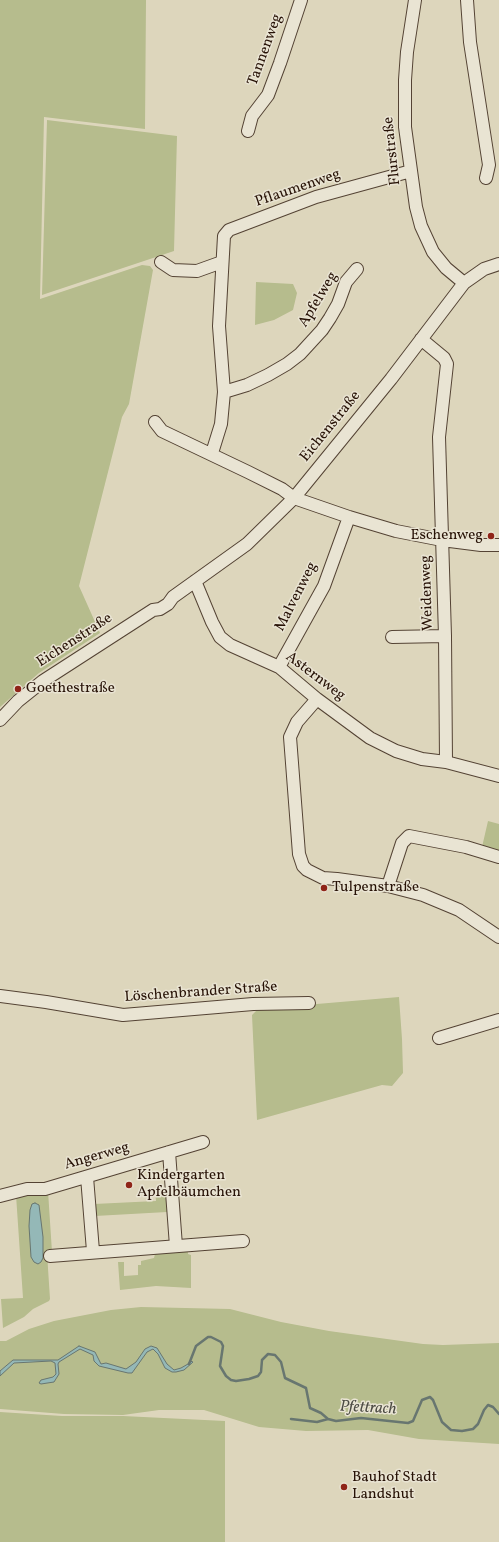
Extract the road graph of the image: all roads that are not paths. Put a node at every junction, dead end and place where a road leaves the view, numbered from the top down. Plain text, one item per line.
1 (301, 0) edge
2 (415, 0) edge
3 (467, 0) edge
4 (248, 131) dead end
5 (410, 171) junction
6 (486, 178) dead end
7 (161, 262) dead end
8 (222, 262) junction
9 (499, 264) edge
10 (357, 269) dead end
11 (464, 283) junction
12 (420, 339) junction
13 (224, 392) junction
14 (155, 422) dead end
15 (212, 453) junction
16 (294, 498) junction
17 (349, 517) junction
18 (442, 540) junction
19 (499, 545) edge
20 (195, 581) junction
21 (445, 636) junction
22 (392, 637) dead end
23 (279, 666) junction
24 (317, 699) junction
25 (0, 720) edge
26 (446, 762) junction
27 (499, 776) edge
28 (499, 857) edge
29 (388, 886) junction
30 (499, 937) edge
31 (0, 996) edge
32 (309, 1003) dead end
33 (499, 1020) edge
34 (438, 1038) dead end
35 (203, 1142) dead end
36 (168, 1152) junction
37 (87, 1177) junction
38 (0, 1196) edge
39 (243, 1241) dead end
40 (176, 1246) junction
41 (93, 1251) junction
42 (50, 1256) dead end

1 - 4 street, Tannenweg
2 - 5 street, Flurstraße
3 - 6 street
5 - 8 street, Pflaumenweg
5 - 11 street, Flurstraße
7 - 8 street
8 - 13 street, Pflaumenweg
9 - 11 street, Eichenstraße
10 - 13 street, Apfelweg
11 - 12 street, Eichenstraße
12 - 16 street, Eichenstraße
12 - 18 street, Weidenweg
13 - 15 street, Pflaumenweg
14 - 15 street
15 - 16 street
16 - 17 street
16 - 20 street, Eichenstraße
17 - 18 street
17 - 23 street, Malvenweg
18 - 19 street
18 - 21 street, Weidenweg
20 - 23 street, Asternweg
20 - 25 street, Eichenstraße
21 - 22 street
21 - 26 street, Weidenweg
23 - 24 street, Asternweg
24 - 26 street, Asternweg
24 - 29 street
26 - 27 street, Asternweg
28 - 29 street
29 - 30 street
31 - 32 street, Löschenbrander Straße
33 - 34 street
35 - 36 street, Angerweg
36 - 37 street, Angerweg
36 - 40 street
37 - 38 street, Angerweg
37 - 41 street
39 - 40 street
40 - 41 street
41 - 42 street

